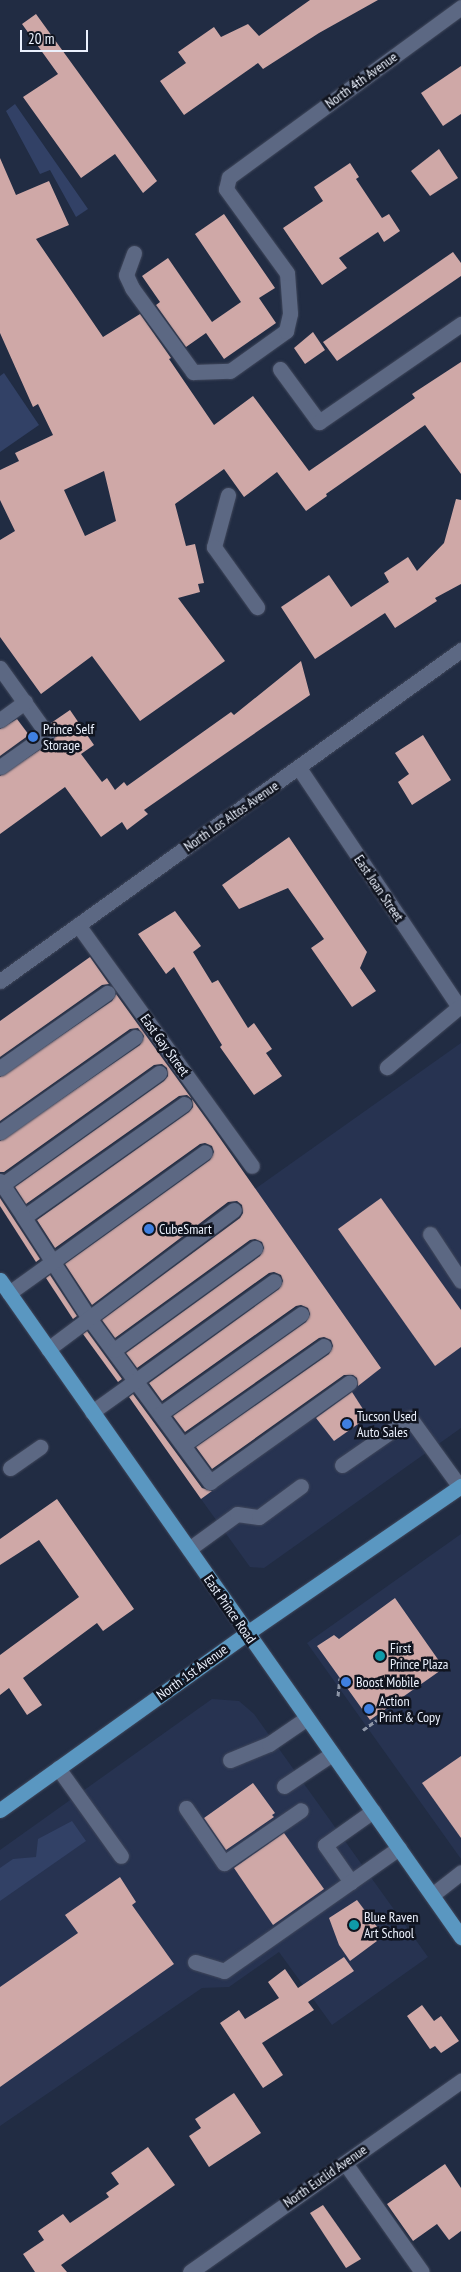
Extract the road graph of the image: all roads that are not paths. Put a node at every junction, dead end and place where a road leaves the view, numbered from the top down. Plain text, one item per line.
1 (461, 7) edge
2 (134, 253) dead end
3 (461, 324) edge
4 (280, 369) dead end
5 (228, 495) dead end
6 (257, 607) dead end
7 (461, 650) edge
8 (0, 668) edge
9 (24, 702) junction
10 (0, 720) edge
11 (0, 768) edge
12 (299, 768) junction
13 (78, 924) junction
14 (0, 981) edge
15 (107, 993) dead end
16 (135, 1037) dead end
17 (387, 1067) dead end
18 (0, 1068) edge
19 (159, 1074) dead end
20 (184, 1104) dead end
21 (0, 1132) edge
22 (205, 1152) dead end
23 (252, 1166) dead end
24 (1, 1183) edge
25 (234, 1210) dead end
26 (23, 1216) junction
27 (430, 1234) dead end
28 (255, 1248) dead end
29 (53, 1262) junction
30 (0, 1280) edge
31 (274, 1280) dead end
32 (461, 1281) edge
33 (9, 1293) junction
34 (301, 1314) dead end
35 (90, 1318) junction
36 (324, 1346) dead end
37 (48, 1348) junction
38 (114, 1350) junction
39 (136, 1380) junction
40 (349, 1382) dead end
41 (92, 1412) junction
42 (160, 1414) junction
43 (183, 1445) junction
44 (40, 1447) dead end
45 (342, 1465) dead end
46 (10, 1468) dead end
47 (302, 1486) dead end
48 (460, 1486) edge
49 (188, 1549) junction
50 (247, 1633) junction
51 (307, 1718) junction
52 (332, 1754) junction
53 (230, 1760) dead end
54 (58, 1768) junction
55 (284, 1786) dead end
56 (186, 1808) dead end
57 (0, 1810) edge
58 (301, 1810) dead end
59 (373, 1811) junction
60 (399, 1848) junction
61 (121, 1856) dead end
62 (461, 1872) edge
63 (351, 1882) junction
64 (432, 1894) junction
65 (461, 1936) edge
66 (195, 1962) dead end
67 (461, 2081) edge
68 (345, 2163) junction
69 (190, 2272) edge
70 (422, 2272) edge

1 - 2 street, North 4th Avenue
3 - 4 street
5 - 6 street
7 - 12 street, North Los Altos Avenue
8 - 9 street
9 - 10 street
9 - 11 street
12 - 13 street, North Los Altos Avenue
12 - 17 street, East Joan Street
13 - 14 street, North Los Altos Avenue
13 - 23 street, East Gay Street
15 - 18 street
16 - 21 street
19 - 24 street
20 - 26 street
22 - 29 street
24 - 26 street
25 - 35 street
26 - 29 street
27 - 32 street
28 - 38 street
29 - 33 street
29 - 35 street
30 - 33 main road, East Prince Road
31 - 39 street
33 - 37 main road, East Prince Road
34 - 42 street
35 - 37 street
35 - 38 street
36 - 43 street
37 - 41 main road, East Prince Road
38 - 39 street
39 - 41 street
39 - 42 street
40 - 43 street
41 - 49 main road, East Prince Road
42 - 43 street
44 - 46 street
45 - 48 street
47 - 49 street
48 - 50 main road, North 1st Avenue
49 - 50 main road, East Prince Road
50 - 51 main road, East Prince Road
50 - 54 main road, North 1st Avenue
51 - 52 main road, East Prince Road
51 - 53 street
52 - 55 street
52 - 59 main road, East Prince Road
54 - 57 main road, North 1st Avenue
54 - 61 street
56 - 58 street
59 - 60 main road, East Prince Road
59 - 63 street
60 - 63 street
60 - 64 main road, East Prince Road
62 - 64 street
63 - 66 street
64 - 65 main road, East Prince Road
67 - 68 street, North Euclid Avenue
68 - 69 street, North Euclid Avenue
68 - 70 street

